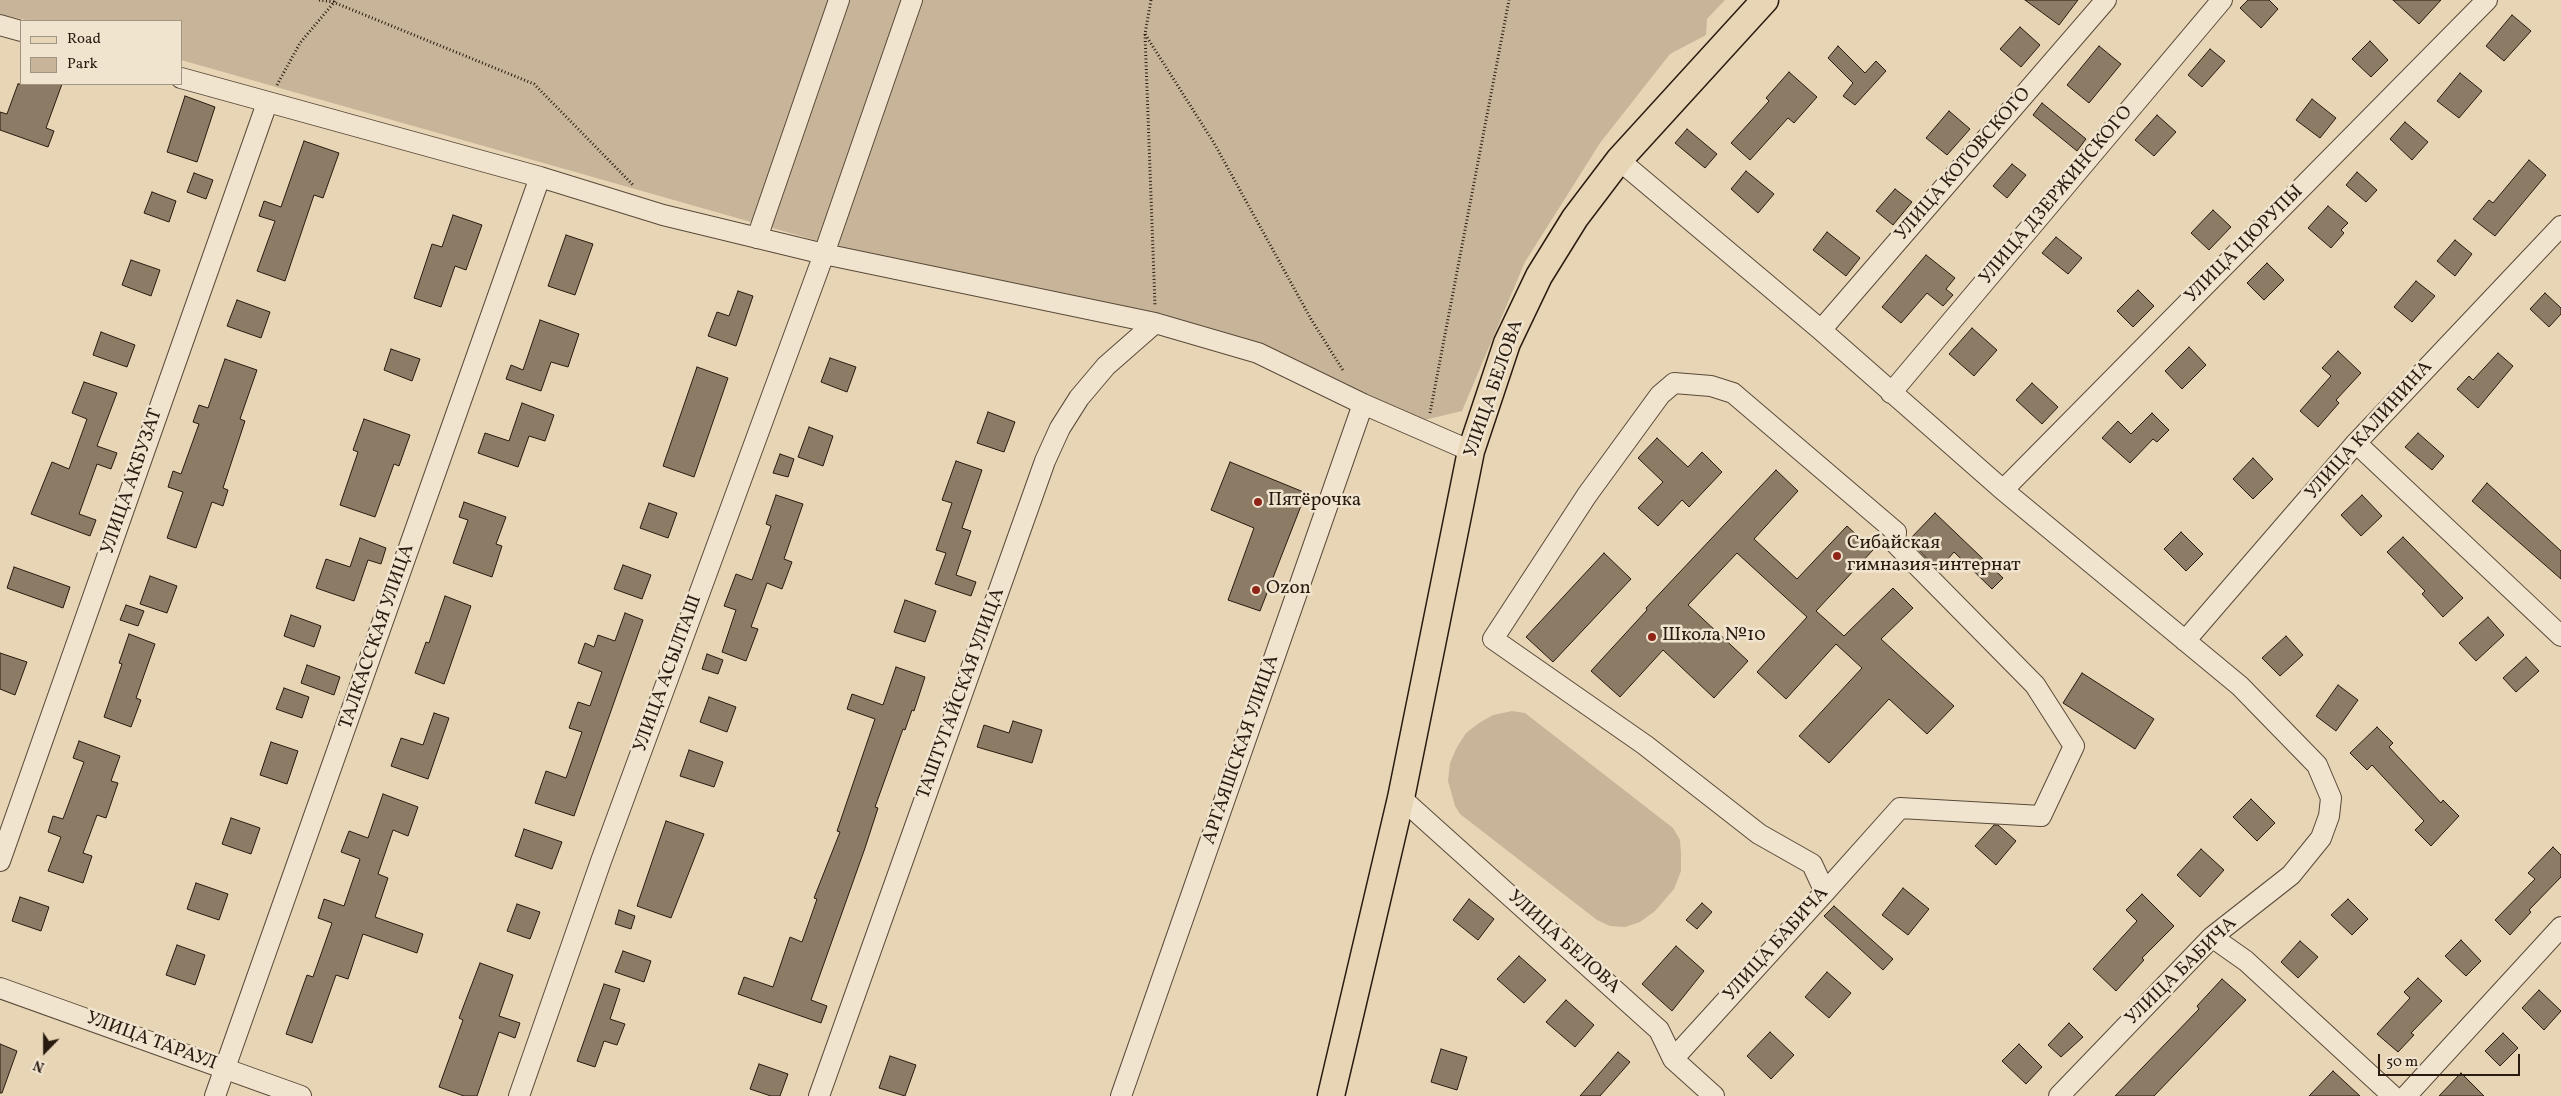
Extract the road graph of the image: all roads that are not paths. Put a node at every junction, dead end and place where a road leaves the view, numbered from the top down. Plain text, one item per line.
1 (839, 0) edge
2 (912, 0) edge
3 (1765, 0) edge
4 (2106, 0) edge
5 (2222, 0) edge
6 (2487, 0) edge
7 (0, 25) edge
8 (20, 31) edge
9 (182, 78) edge
10 (267, 103) junction
11 (1619, 160) junction
12 (540, 177) junction
13 (2561, 226) edge
14 (757, 238) junction
15 (824, 254) junction
16 (1155, 322) junction
17 (1821, 330) junction
18 (1891, 393) junction
19 (1364, 404) junction
20 (2356, 443) junction
21 (1471, 451) junction
22 (2003, 490) junction
23 (2561, 636) edge
24 (2185, 641) junction
25 (1401, 798) junction
26 (0, 861) edge
27 (1825, 892) junction
28 (2561, 927) edge
29 (2212, 937) junction
30 (0, 988) edge
31 (1673, 1059) junction
32 (225, 1069) junction
33 (215, 1096) edge
34 (302, 1096) edge
35 (519, 1096) edge
36 (819, 1096) edge
37 (1121, 1096) edge
38 (1331, 1096) edge
39 (1714, 1096) edge
40 (2058, 1096) edge
41 (2393, 1096) edge
42 (2406, 1096) edge

1 - 14 street
2 - 15 street, УЛИЦА АСЫЛТАШ
3 - 11 main road, УЛИЦА БЕЛОВА
4 - 17 street, УЛИЦА КОТОВСКОГО
5 - 18 street, УЛИЦА ДЗЕРЖИНСКОГО
6 - 22 street, УЛИЦА ЦЮРУПЫ
7 - 8 street
9 - 10 street
10 - 12 street
10 - 26 street, УЛИЦА АКБУЗАТ
11 - 17 street
11 - 21 main road, УЛИЦА БЕЛОВА
12 - 14 street
12 - 32 street, ТАЛКАССКАЯ УЛИЦА
13 - 20 street, УЛИЦА КАЛИНИНА
14 - 15 street
15 - 16 street
15 - 35 street, УЛИЦА АСЫЛТАШ
16 - 19 street
16 - 36 street, ТАШТУГАЙСКАЯ УЛИЦА
17 - 18 street
18 - 22 street
19 - 21 street
19 - 37 street, АРГАЯШСКАЯ УЛИЦА
20 - 23 street
20 - 24 street, УЛИЦА КАЛИНИНА
21 - 25 main road, УЛИЦА БЕЛОВА
22 - 24 street
24 - 29 street, УЛИЦА БАБИЧА
25 - 31 street, УЛИЦА БЕЛОВА
25 - 38 main road, УЛИЦА БЕЛОВА
27 - 27 street, УЛИЦА БАБИЧА
27 - 31 street, УЛИЦА БАБИЧА
28 - 42 street
29 - 40 street, УЛИЦА БАБИЧА
29 - 41 street
30 - 32 street, УЛИЦА ТАРАУЛ
31 - 39 street, УЛИЦА БЕЛОВА
32 - 33 street, ТАЛКАССКАЯ УЛИЦА
32 - 34 street, УЛИЦА ТАРАУЛ

